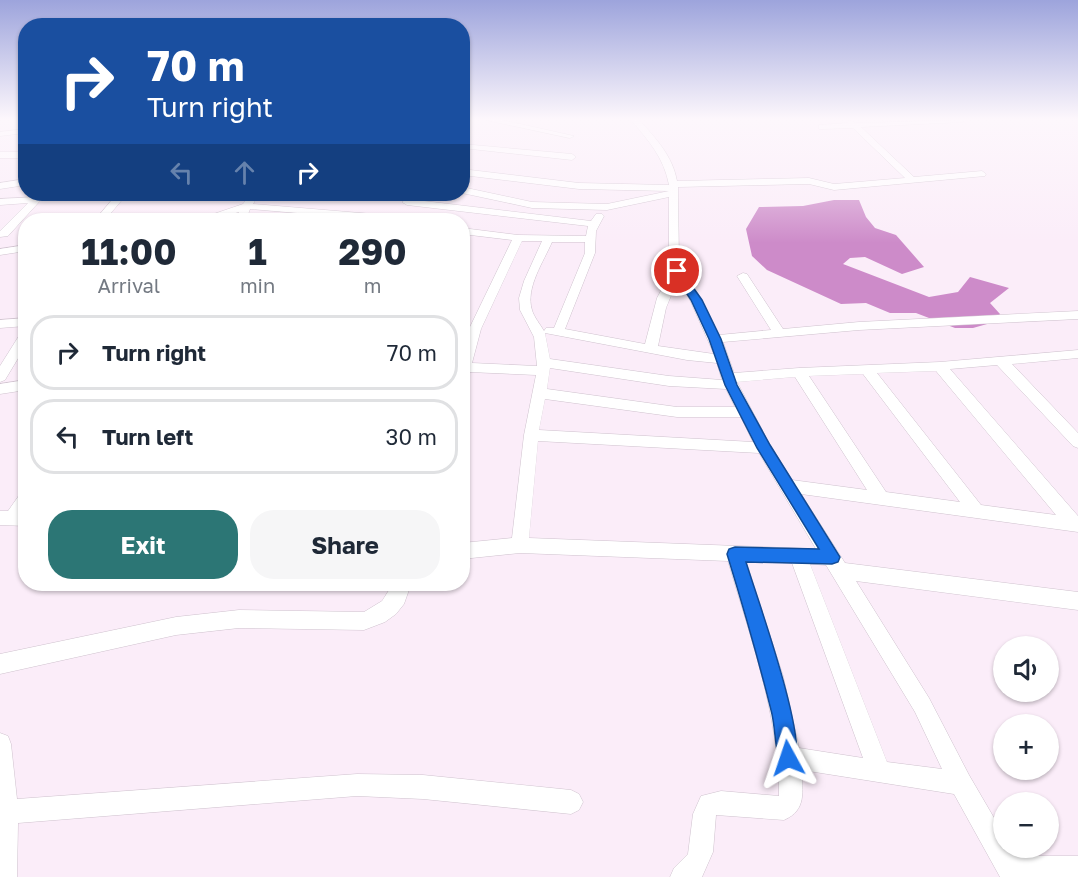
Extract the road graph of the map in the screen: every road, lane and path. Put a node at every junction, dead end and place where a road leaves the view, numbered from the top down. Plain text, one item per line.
1 (666, 161) edge
2 (892, 161) edge
3 (470, 173) edge
4 (982, 174) dead end
5 (913, 180) junction
6 (18, 183) edge
7 (0, 186) edge
8 (674, 188) junction
9 (470, 191) edge
10 (18, 201) edge
11 (35, 201) edge
12 (116, 201) edge
13 (250, 201) edge
14 (430, 201) edge
15 (0, 202) edge
16 (247, 206) junction
17 (607, 207) junction
18 (24, 213) edge
19 (106, 213) edge
20 (224, 213) edge
21 (244, 213) edge
22 (321, 213) edge
23 (18, 219) edge
24 (593, 225) junction
25 (470, 232) edge
26 (0, 234) edge
27 (518, 238) junction
28 (548, 239) junction
29 (590, 239) junction
30 (5, 251) edge
31 (0, 262) edge
32 (677, 271) junction
33 (743, 276) dead end
34 (1078, 315) edge
35 (18, 323) edge
36 (0, 324) edge
37 (470, 325) edge
38 (539, 329) junction
39 (558, 332) junction
40 (780, 334) junction
41 (715, 339) junction
42 (18, 347) edge
43 (651, 349) junction
44 (1075, 358) edge
45 (721, 359) junction
46 (1000, 360) junction
47 (940, 366) junction
48 (543, 367) junction
49 (470, 370) edge
50 (867, 370) junction
51 (799, 372) junction
52 (0, 377) edge
53 (730, 382) junction
54 (18, 387) edge
55 (0, 389) edge
56 (538, 393) junction
57 (746, 412) junction
58 (531, 435) junction
59 (1078, 442) edge
60 (764, 448) junction
61 (789, 486) junction
62 (880, 497) junction
63 (976, 511) junction
64 (1077, 525) edge
65 (520, 545) junction
66 (470, 550) edge
67 (735, 554) junction
68 (798, 556) junction
69 (836, 564) junction
70 (399, 591) edge
71 (1078, 601) edge
72 (0, 664) edge
73 (0, 744) edge
74 (788, 758) junction
75 (880, 772) junction
76 (961, 783) junction
77 (571, 802) dead end
78 (7, 812) junction
79 (1078, 868) edge
80 (1012, 873) edge
81 (4, 877) edge
82 (683, 877) edge

1 - 8 street
2 - 5 street
3 - 8 street
4 - 5 street
5 - 8 street
6 - 7 street
8 - 17 street
8 - 32 street
9 - 17 street
10 - 15 street
11 - 18 street
12 - 19 street
13 - 16 street
14 - 24 street
16 - 20 street
16 - 21 street
16 - 22 street
17 - 24 street
23 - 26 street
24 - 29 street
25 - 27 street
27 - 28 street
27 - 37 street
28 - 29 street
28 - 38 street
29 - 39 street
30 - 31 street
32 - 41 street
32 - 43 street
33 - 40 street
34 - 40 street
35 - 36 street
38 - 39 street
38 - 48 street
39 - 43 street
40 - 41 street
41 - 45 street
42 - 52 street
43 - 45 street
44 - 46 street
45 - 53 street
46 - 47 street
46 - 59 street
47 - 50 street
47 - 64 street
48 - 49 street
48 - 53 street
48 - 56 street
50 - 51 street
50 - 63 street
51 - 53 street
51 - 62 street
53 - 57 street
54 - 55 street
56 - 57 street
56 - 58 street
57 - 60 street
58 - 60 street
58 - 65 street
60 - 61 street
61 - 62 street
61 - 69 street
62 - 63 street
63 - 64 street
65 - 66 street
65 - 67 street
67 - 68 street
67 - 74 street
68 - 69 street
68 - 75 street
69 - 71 street
69 - 76 street
70 - 72 street
73 - 78 street
74 - 75 street
74 - 82 street
75 - 76 street
76 - 80 street
77 - 78 street
78 - 81 street
79 - 80 street

